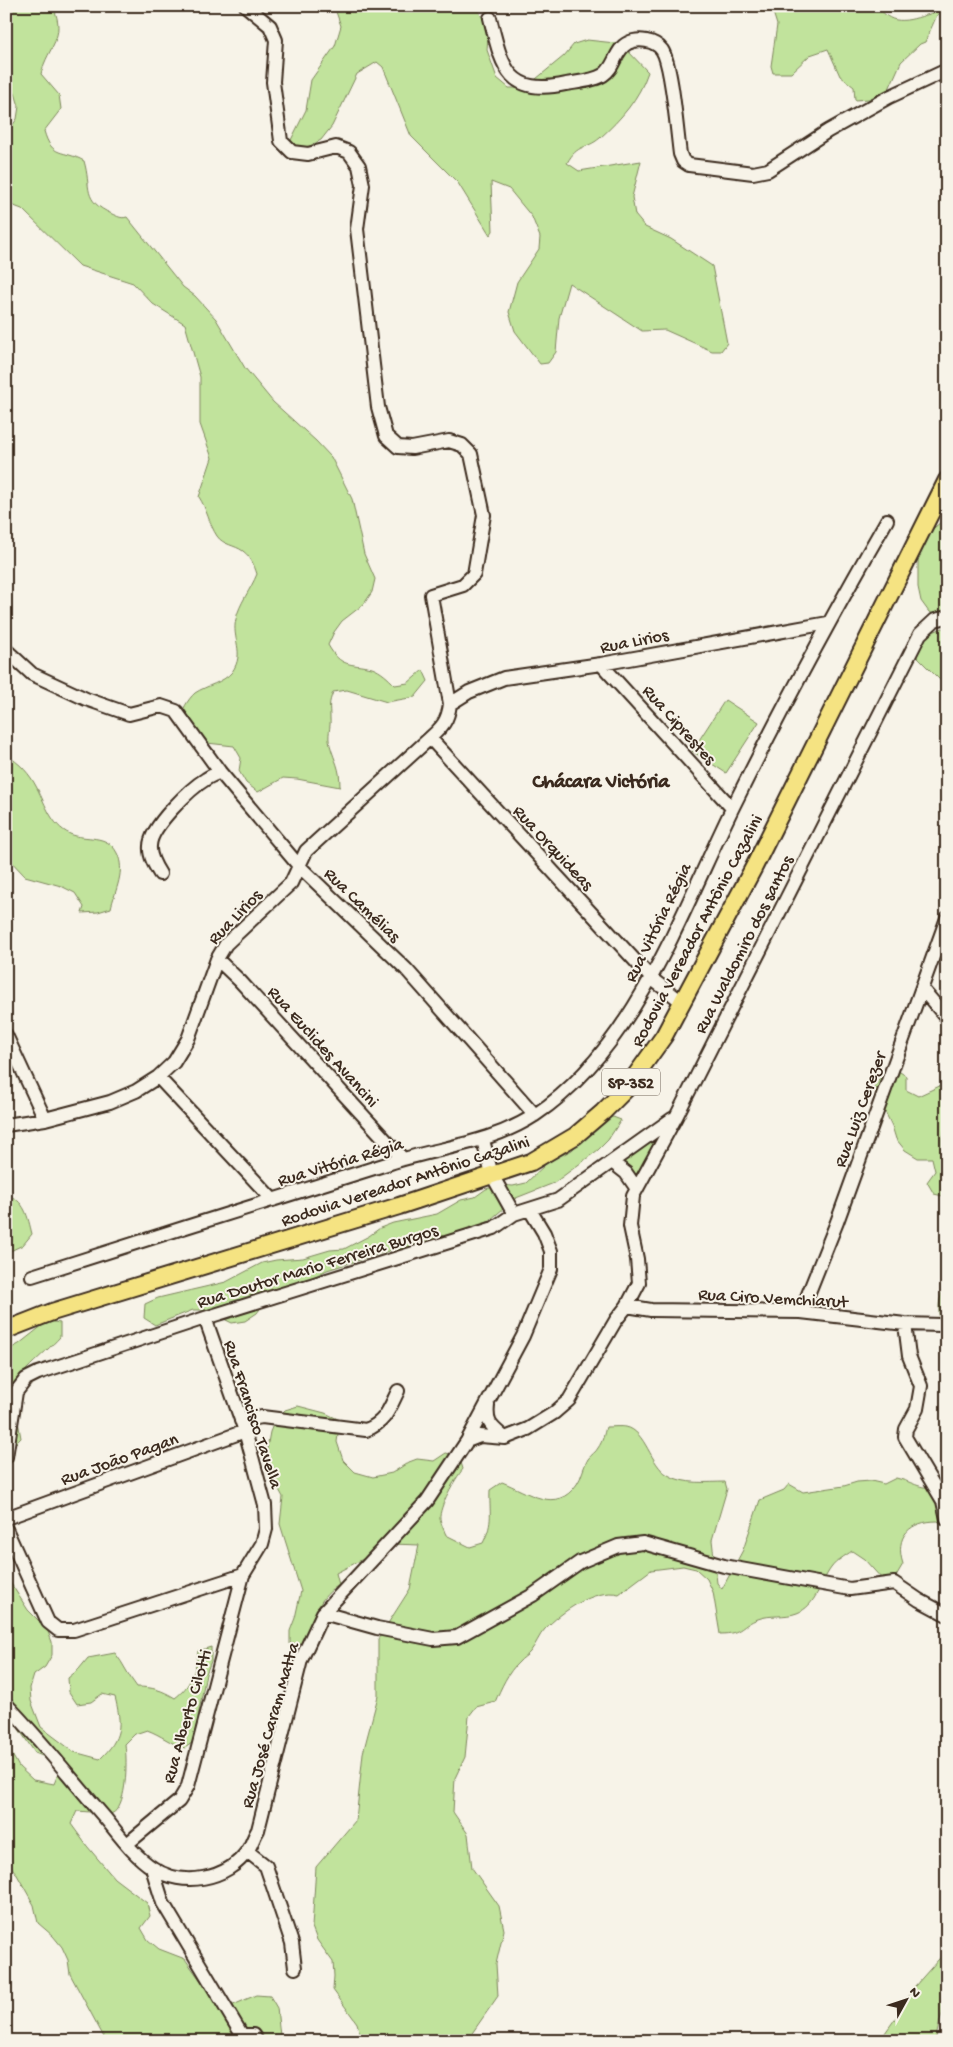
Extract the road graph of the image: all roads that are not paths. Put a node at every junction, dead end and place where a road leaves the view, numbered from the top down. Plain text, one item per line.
1 (246, 6) edge
2 (490, 18) dead end
3 (947, 70) edge
4 (947, 480) edge
5 (886, 520) dead end
6 (947, 617) edge
7 (828, 623) junction
8 (6, 650) edge
9 (601, 664) junction
10 (450, 704) junction
11 (430, 738) junction
12 (220, 772) junction
13 (732, 808) junction
14 (299, 866) junction
15 (160, 874) dead end
16 (947, 918) edge
17 (217, 959) junction
18 (652, 979) junction
19 (922, 989) junction
20 (682, 1002) junction
21 (947, 1018) edge
22 (6, 1035) edge
23 (158, 1077) junction
24 (535, 1115) junction
25 (676, 1117) junction
26 (45, 1119) junction
27 (6, 1126) edge
28 (483, 1140) junction
29 (403, 1159) junction
30 (612, 1162) junction
31 (492, 1175) junction
32 (637, 1189) junction
33 (273, 1200) junction
34 (530, 1210) junction
35 (514, 1214) junction
36 (32, 1276) dead end
37 (627, 1306) junction
38 (801, 1312) junction
39 (204, 1318) junction
40 (947, 1323) edge
41 (905, 1324) junction
42 (6, 1330) edge
43 (398, 1390) dead end
44 (488, 1400) junction
45 (243, 1426) junction
46 (505, 1438) junction
47 (467, 1441) junction
48 (6, 1457) edge
49 (6, 1518) edge
50 (947, 1519) edge
51 (6, 1529) edge
52 (242, 1575) junction
53 (323, 1613) junction
54 (947, 1615) edge
55 (6, 1704) edge
56 (127, 1844) junction
57 (247, 1851) junction
58 (152, 1868) junction
59 (294, 1968) dead end
60 (257, 2041) edge

1 - 10 street
2 - 3 street
4 - 20 main road, Rodovia Vereador Antônio Cazalini / SP-352
5 - 7 street, Rua Vitória Régia
6 - 25 street, Rua Waldomiro dos santos
7 - 9 street, Rua Lirios
7 - 13 street, Rua Vitória Régia
8 - 12 street, Rua Camélias
9 - 10 street, Rua Lirios
9 - 13 street, Rua Ciprestes
10 - 11 street, Rua Lirios
11 - 14 street, Rua Lirios
11 - 18 street, Rua Orquideas
12 - 14 street, Rua Camélias
12 - 15 street
13 - 18 street, Rua Vitória Régia
14 - 17 street, Rua Lirios
14 - 24 street, Rua Camélias
16 - 19 street, Rua Luiz Cerezer
17 - 23 street, Rua Lirios
17 - 29 street, Rua Euclides Avancini
18 - 20 street, Rua Orquideas
18 - 24 street, Rua Vitória Régia
19 - 21 street
19 - 38 street, Rua Luiz Cerezer
20 - 31 main road, Rodovia Vereador Antônio Cazalini / SP-352
22 - 26 street
23 - 26 street, Rua Lirios
23 - 33 street
24 - 28 street, Rua Vitória Régia
25 - 30 street, Rua Doutor Mario Ferreira Burgos
25 - 32 street, Rua Waldomiro dos santos
26 - 27 street, Rua Lirios
28 - 29 street, Rua Vitória Régia
28 - 31 street
29 - 33 street, Rua Vitória Régia
30 - 32 street
30 - 34 street, Rua Doutor Mario Ferreira Burgos
31 - 35 street
31 - 42 main road, Rodovia Vereador Antônio Cazalini / SP-352
32 - 37 street, Rua Waldomiro dos santos
33 - 36 street, Rua Vitória Régia
34 - 35 street, Rua Doutor Mario Ferreira Burgos
34 - 44 street, Rua José Caram Matta
35 - 39 street, Rua Doutor Mario Ferreira Burgos
37 - 38 street, Rua Ciro Vemchiarut
37 - 46 street, Rua Waldomiro dos santos
38 - 41 street, Rua Ciro Vemchiarut
39 - 45 street, Rua Francisco Tavella
39 - 48 street, Rua Doutor Mario Ferreira Burgos
40 - 41 street, Rua Ciro Vemchiarut
41 - 50 street
43 - 45 street, Rua João Pagan
44 - 46 street
44 - 47 street, Rua José Caram Matta
45 - 49 street, Rua João Pagan
45 - 52 street, Rua Francisco Tavella
46 - 47 street
47 - 53 street, Rua José Caram Matta
51 - 52 street
52 - 56 street, Rua Alberto Cilotti
53 - 54 street
53 - 57 street, Rua José Caram Matta
55 - 56 street, Rua José Caram Matta
56 - 58 street, Rua José Caram Matta
57 - 58 street, Rua José Caram Matta
57 - 59 street
58 - 60 street

